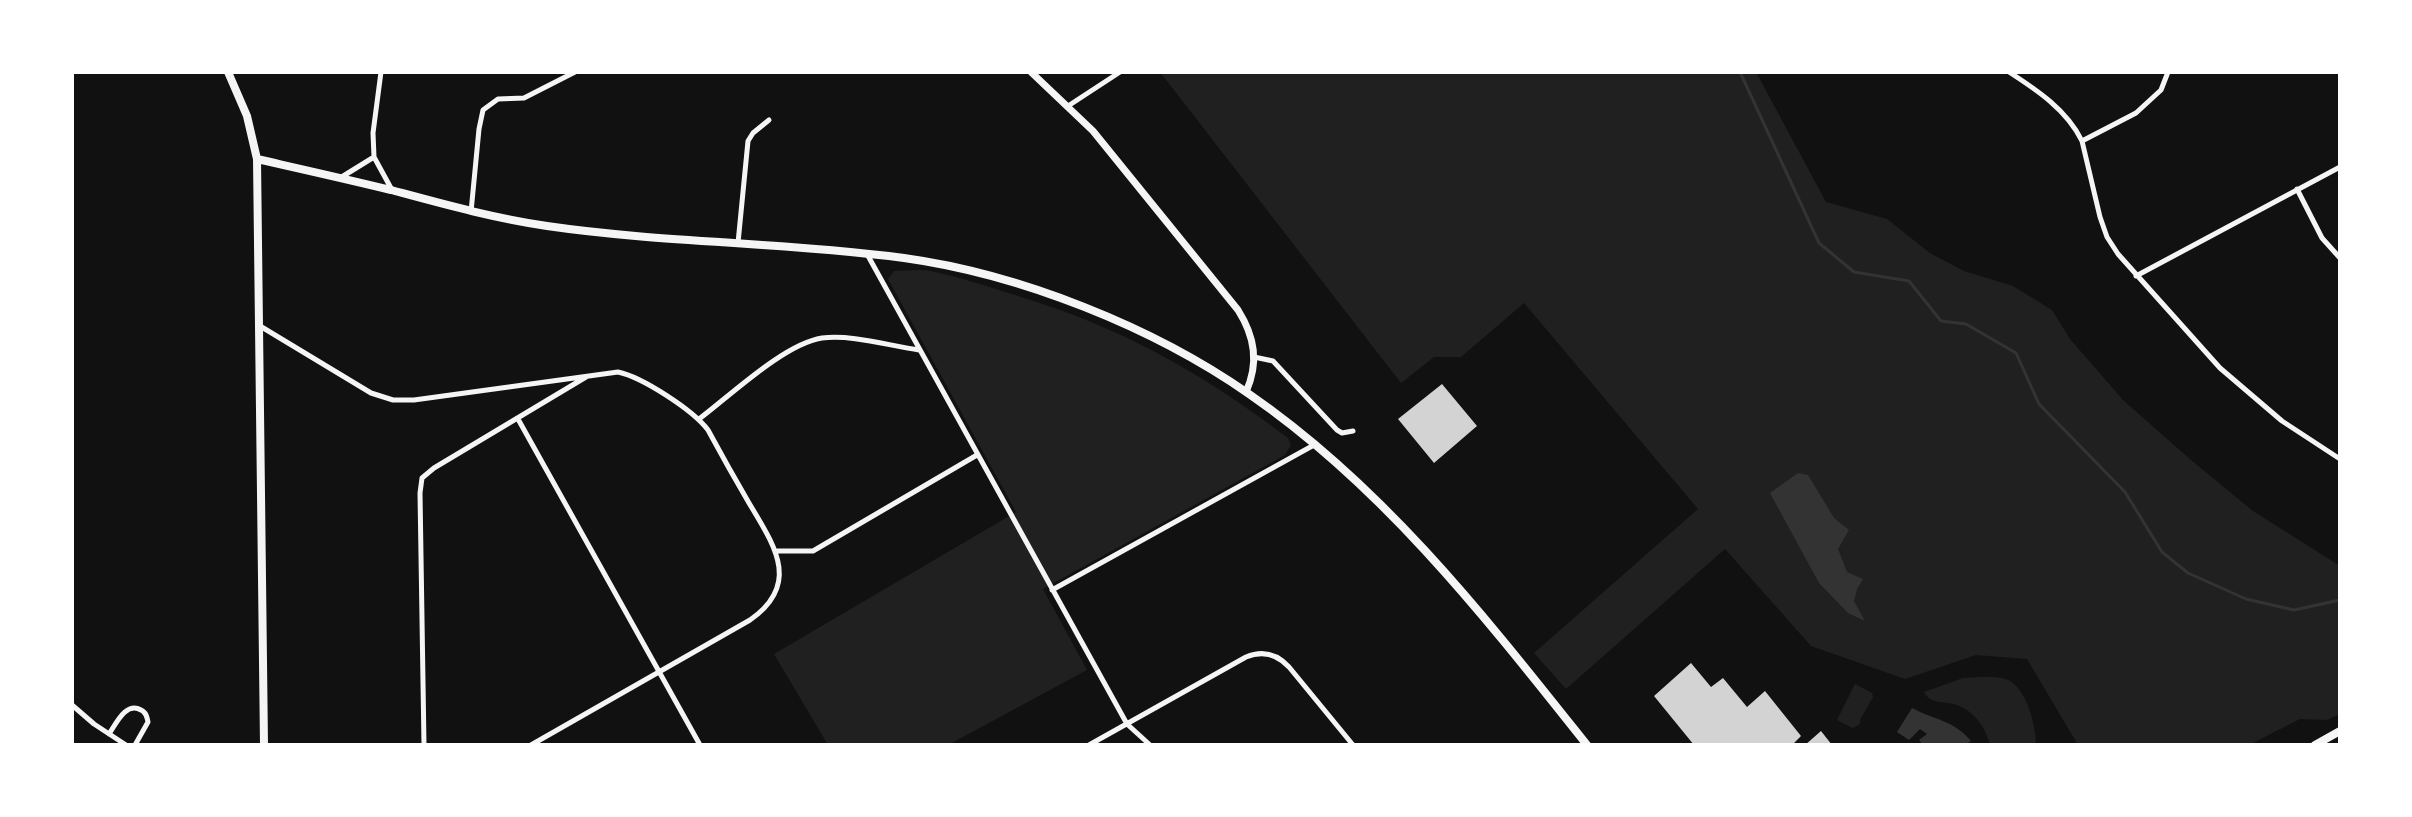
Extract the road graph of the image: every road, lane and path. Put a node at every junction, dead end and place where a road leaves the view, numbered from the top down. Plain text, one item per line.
1 (228, 72) edge
2 (381, 72) edge
3 (574, 72) edge
4 (1031, 72) edge
5 (1120, 72) edge
6 (2009, 72) edge
7 (2168, 72) edge
8 (1068, 106) junction
9 (769, 120) dead end
10 (2082, 141) junction
11 (374, 157) junction
12 (257, 159) junction
13 (2340, 167) edge
14 (340, 178) junction
15 (2297, 189) junction
16 (392, 190) junction
17 (471, 212) junction
18 (738, 243) junction
19 (867, 254) junction
20 (2340, 258) edge
21 (2136, 276) junction
22 (260, 326) junction
23 (919, 350) junction
24 (1254, 357) junction
25 (590, 375) junction
26 (1246, 392) junction
27 (518, 419) junction
28 (699, 419) junction
29 (1353, 430) dead end
30 (1314, 445) junction
31 (977, 455) junction
32 (2340, 459) edge
33 (777, 551) junction
34 (1052, 590) junction
35 (659, 672) junction
36 (72, 705) edge
37 (1127, 724) junction
38 (2340, 731) edge
39 (109, 734) junction
40 (126, 745) edge
41 (135, 745) edge
42 (264, 745) edge
43 (424, 745) edge
44 (531, 745) edge
45 (700, 745) edge
46 (1089, 745) edge
47 (1150, 745) edge
48 (1353, 745) edge
49 (1587, 745) edge
50 (2315, 745) edge

1 - 12 main road
2 - 11 street
3 - 17 street
4 - 8 street
5 - 8 street
6 - 10 street
7 - 10 street
8 - 24 street
9 - 18 street
10 - 21 street
11 - 14 street
11 - 16 street
12 - 14 main road
12 - 22 main road
13 - 15 street
14 - 16 main road
15 - 20 street
15 - 21 street
16 - 17 main road
17 - 18 main road
18 - 19 main road
19 - 23 street
19 - 26 main road
21 - 32 street
22 - 25 street
22 - 42 main road
23 - 28 street
23 - 31 street
24 - 26 street
24 - 29 street
25 - 27 street
25 - 28 street
26 - 30 main road
27 - 35 street
27 - 43 street
28 - 33 street
30 - 34 street
30 - 49 main road
31 - 33 street
31 - 34 street
33 - 35 street
34 - 37 street
35 - 44 street
35 - 45 street
36 - 39 street
37 - 46 street
37 - 47 street
37 - 48 street
38 - 50 main road
39 - 40 street
39 - 41 street

